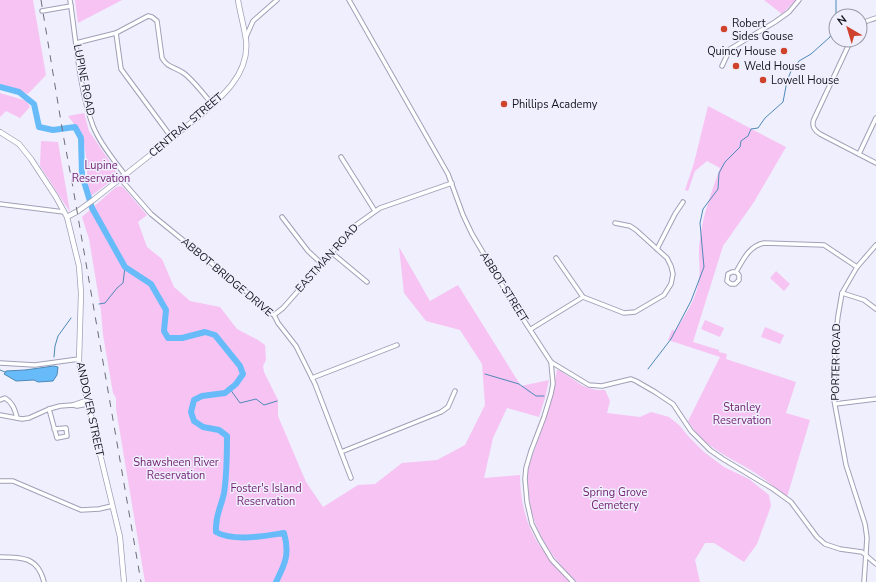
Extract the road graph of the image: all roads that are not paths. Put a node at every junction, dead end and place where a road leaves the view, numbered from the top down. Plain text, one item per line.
1 (70, 0) edge
2 (238, 0) edge
3 (277, 0) edge
4 (349, 0) edge
5 (800, 0) edge
6 (71, 6) junction
7 (42, 11) dead end
8 (116, 33) junction
9 (245, 38) junction
10 (76, 43) junction
11 (847, 48) edge
12 (722, 66) dead end
13 (213, 105) junction
14 (876, 118) edge
15 (0, 132) edge
16 (172, 138) junction
17 (859, 154) junction
18 (341, 157) dead end
19 (876, 163) edge
20 (123, 176) junction
21 (452, 183) junction
22 (683, 202) dead end
23 (0, 204) edge
24 (375, 211) junction
25 (64, 212) junction
26 (67, 217) junction
27 (282, 217) dead end
28 (615, 223) dead end
29 (876, 245) edge
30 (657, 249) junction
31 (332, 253) junction
32 (556, 258) dead end
33 (322, 264) junction
34 (857, 267) junction
35 (736, 272) dead end
36 (367, 282) dead end
37 (842, 293) junction
38 (583, 297) junction
39 (876, 309) edge
40 (274, 315) junction
41 (531, 329) junction
42 (397, 345) dead end
43 (79, 359) junction
44 (551, 362) junction
45 (0, 363) edge
46 (312, 378) junction
47 (455, 391) dead end
48 (876, 399) edge
49 (0, 400) edge
50 (87, 402) junction
51 (835, 404) junction
52 (49, 409) junction
53 (0, 415) edge
54 (17, 418) junction
55 (54, 429) dead end
56 (341, 452) junction
57 (351, 478) dead end
58 (0, 482) edge
59 (112, 506) junction
60 (866, 556) junction
61 (0, 557) edge
62 (876, 564) edge
63 (44, 582) edge
64 (124, 582) edge
65 (573, 582) edge
66 (864, 582) edge

1 - 6 street, LUPINE ROAD
2 - 9 main road, CENTRAL STREET
3 - 9 street
4 - 21 street, ABBOT STREET
5 - 12 street
6 - 7 street
6 - 10 street, LUPINE ROAD
8 - 10 street
8 - 13 street
8 - 16 street
9 - 13 main road, CENTRAL STREET
10 - 20 street, LUPINE ROAD
11 - 17 street
13 - 16 main road, CENTRAL STREET
14 - 17 street
15 - 25 main road, ANDOVER STREET
16 - 20 main road, CENTRAL STREET
17 - 19 street
18 - 24 street
20 - 26 main road, CENTRAL STREET
20 - 40 street, ABBOT BRIDGE DRIVE
21 - 24 street, EASTMAN ROAD
21 - 41 street, ABBOT STREET
22 - 30 street
23 - 25 street
24 - 31 street, EASTMAN ROAD
25 - 26 main road, ANDOVER STREET
26 - 43 main road, ANDOVER STREET
27 - 33 street
28 - 30 street
29 - 34 street, PORTER ROAD
30 - 38 street
31 - 33 street, EASTMAN ROAD
31 - 36 street
32 - 38 street
33 - 40 street, EASTMAN ROAD
34 - 35 street
34 - 37 street, PORTER ROAD
37 - 39 street
37 - 51 street, PORTER ROAD
38 - 41 street
40 - 46 street, ABBOT BRIDGE DRIVE
41 - 44 street, ABBOT STREET
42 - 46 street
43 - 45 street
43 - 50 main road, ANDOVER STREET
44 - 60 street
44 - 65 street, ABBOT STREET
46 - 56 street, ABBOT BRIDGE DRIVE
47 - 56 street
48 - 51 street
49 - 54 street
50 - 52 street
50 - 59 main road, ANDOVER STREET
51 - 60 street, PORTER ROAD
52 - 54 street
52 - 55 street
53 - 54 street
56 - 57 street, ABBOT BRIDGE DRIVE
58 - 59 street
59 - 64 main road, ANDOVER STREET
60 - 62 street
60 - 66 street, PORTER ROAD
61 - 63 street

